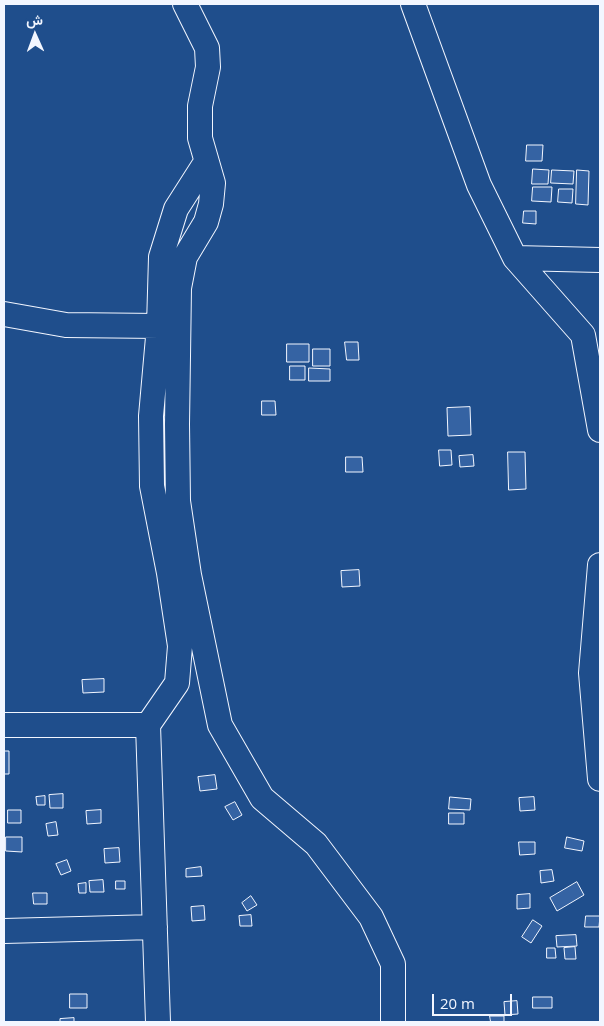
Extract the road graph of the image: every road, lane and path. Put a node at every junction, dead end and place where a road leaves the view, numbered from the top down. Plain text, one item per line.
1 (185, 4) edge
2 (412, 4) edge
3 (206, 162) junction
4 (515, 258) junction
5 (600, 260) edge
6 (4, 314) edge
7 (159, 326) junction
8 (600, 430) edge
9 (600, 565) edge
10 (4, 725) edge
11 (148, 725) junction
12 (600, 780) edge
13 (155, 927) junction
14 (4, 931) edge
15 (158, 1022) edge
16 (393, 1022) edge

1 - 3 street
2 - 4 street
3 - 7 street
3 - 16 street
4 - 5 street
4 - 8 street
6 - 7 street
7 - 11 street
9 - 12 street
10 - 11 street
11 - 13 street
13 - 14 street
13 - 15 street

